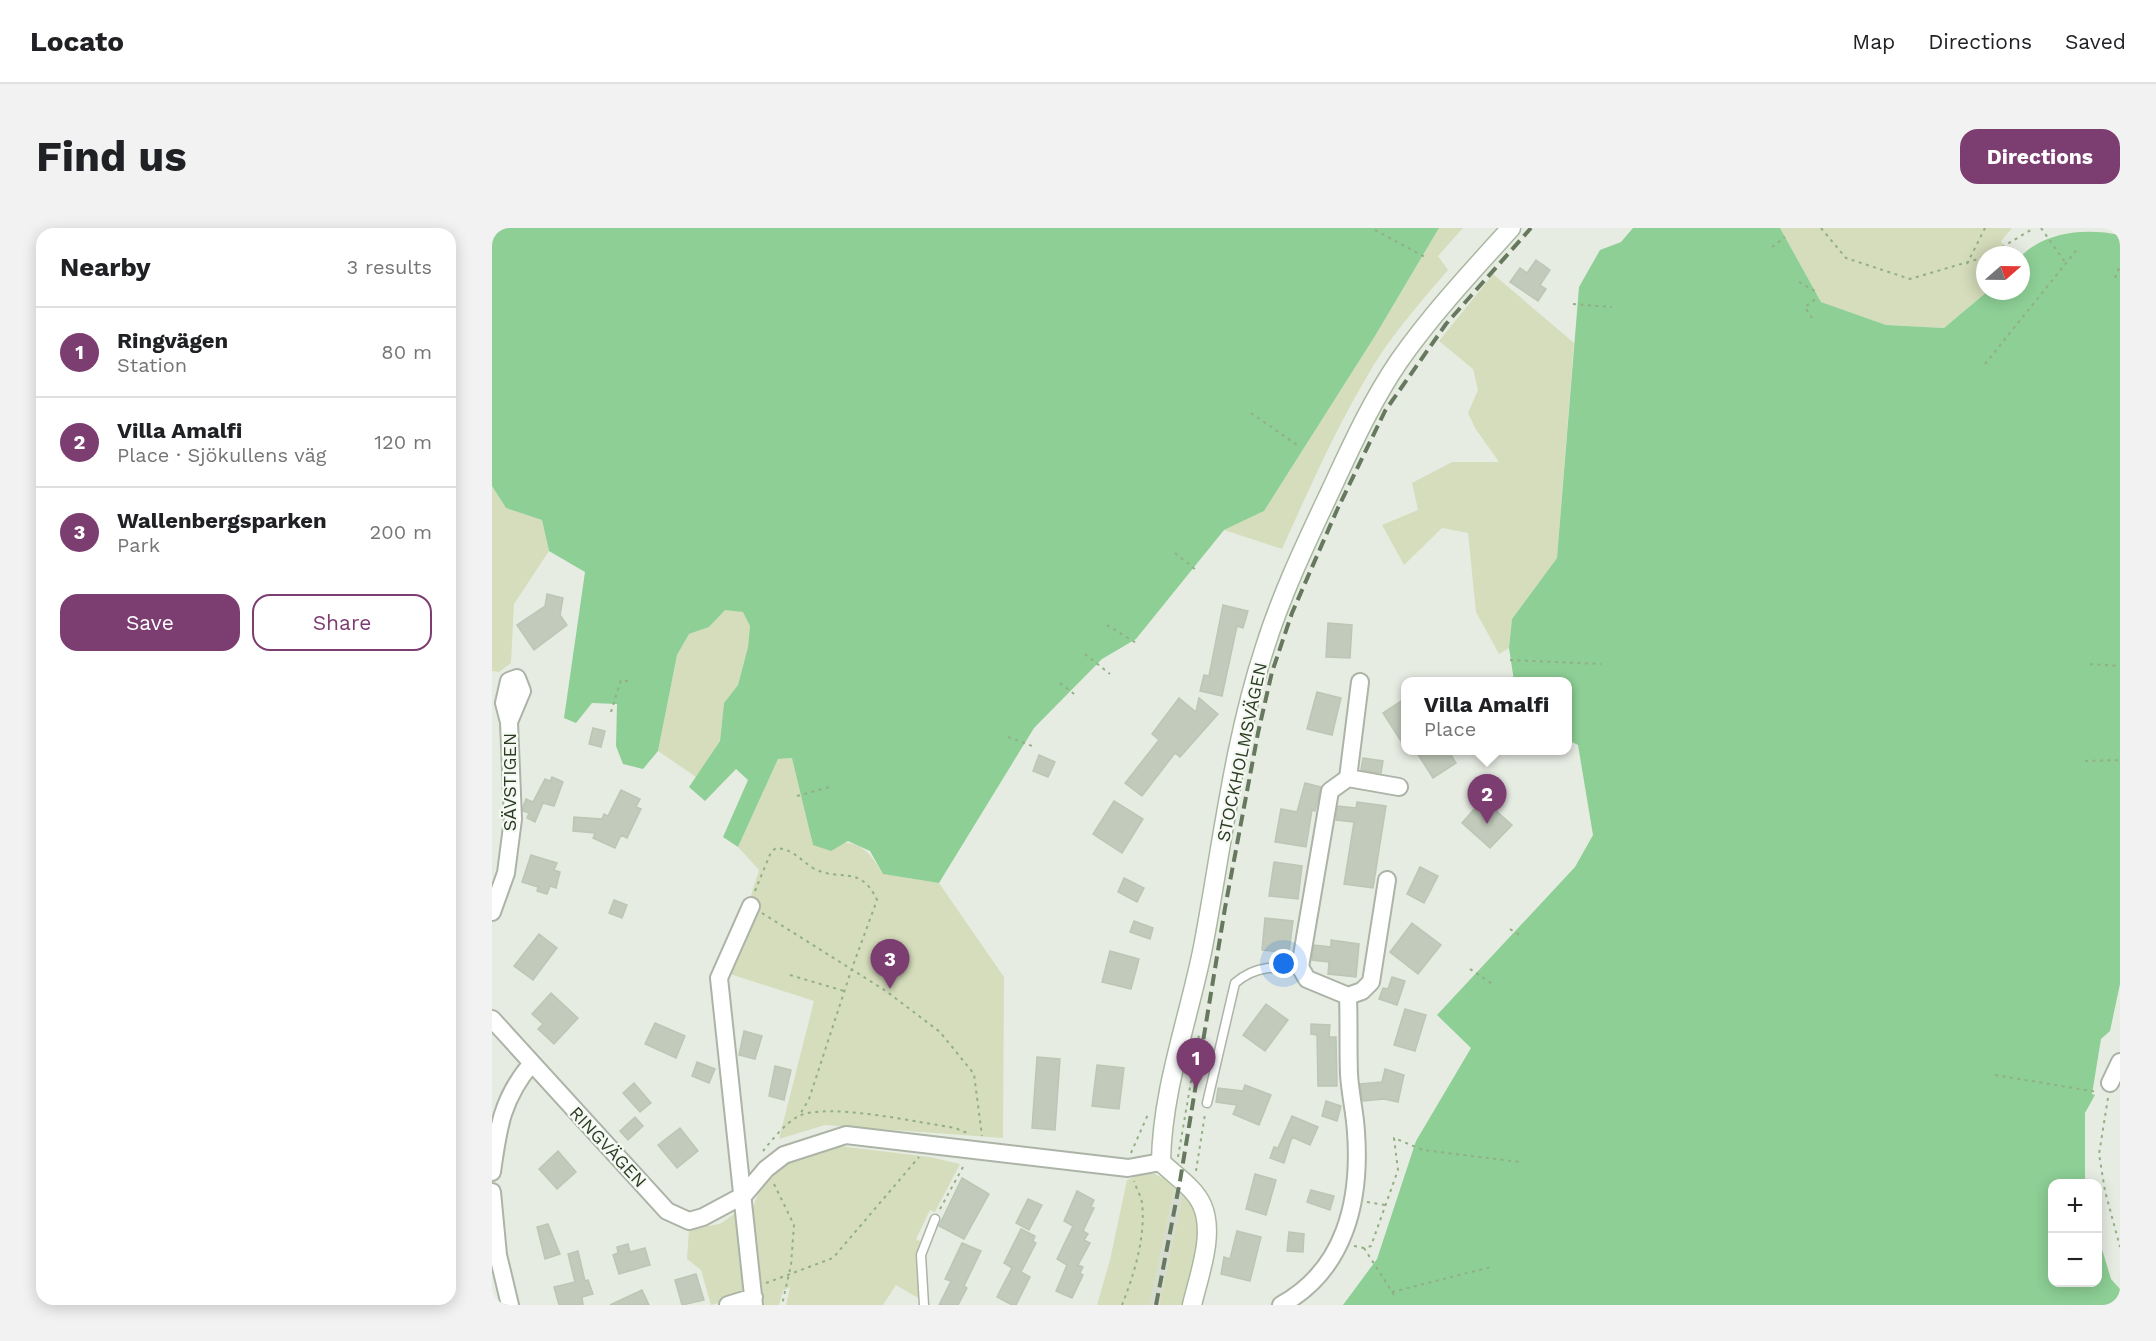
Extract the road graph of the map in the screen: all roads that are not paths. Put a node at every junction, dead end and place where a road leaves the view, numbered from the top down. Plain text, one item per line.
1 (1510, 228) edge
2 (1360, 682) dead end
3 (509, 722) dead end
4 (1348, 778) junction
5 (1399, 787) dead end
6 (1387, 880) dead end
7 (751, 906) road end
8 (492, 912) edge
9 (1302, 970) junction
10 (1348, 996) junction
11 (492, 1019) edge
12 (2120, 1062) edge
13 (532, 1063) junction
14 (2104, 1087) road end
15 (1207, 1103) road end
16 (1170, 1159) junction
17 (492, 1172) edge
18 (492, 1192) edge
19 (744, 1195) junction
20 (935, 1219) road end
21 (754, 1296) edge
22 (1299, 1301) edge
23 (510, 1305) edge
24 (728, 1305) edge
25 (924, 1305) edge
26 (1192, 1305) edge
27 (1281, 1305) edge

1 - 16 main road, STOCKHOLMSVÄGEN
2 - 4 street
3 - 8 street, SÄVSTIGEN
4 - 5 street
4 - 9 street
6 - 10 street
7 - 19 street
9 - 10 street
9 - 15 lane
10 - 22 street
11 - 13 street, RINGVÄGEN
12 - 14 street
13 - 17 street
13 - 19 street, RINGVÄGEN
16 - 19 street, RINGVÄGEN
16 - 26 main road
18 - 23 street
19 - 21 street
20 - 25 lane
21 - 24 street
22 - 27 street

